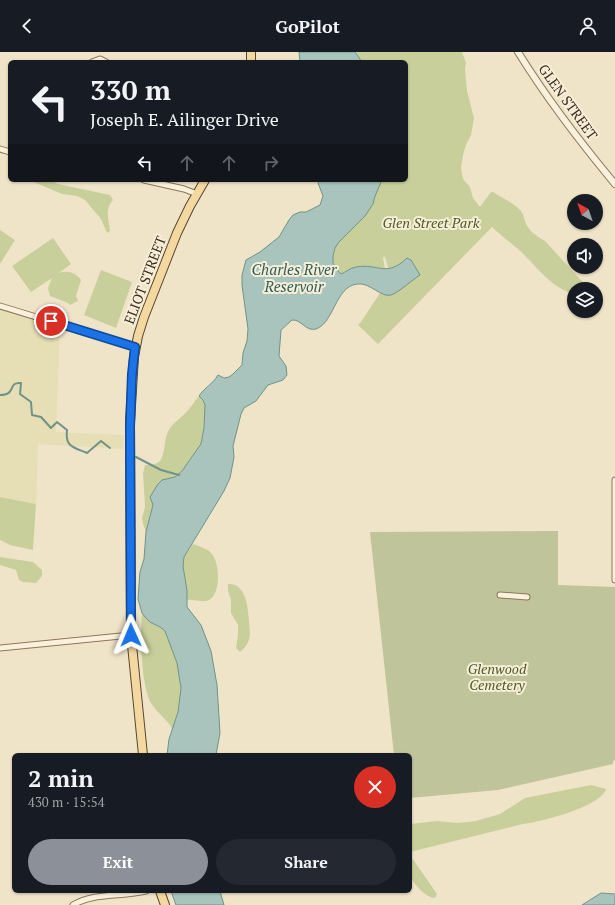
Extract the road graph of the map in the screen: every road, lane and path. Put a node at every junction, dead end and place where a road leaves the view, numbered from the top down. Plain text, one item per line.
1 (518, 52) edge
2 (153, 182) edge
3 (204, 182) edge
4 (615, 184) edge
5 (197, 194) junction
6 (0, 306) edge
7 (135, 347) junction
8 (615, 480) edge
9 (615, 486) edge
10 (615, 580) edge
11 (500, 595) dead end
12 (527, 597) dead end
13 (131, 635) junction
14 (0, 648) edge
15 (143, 753) edge
16 (139, 893) edge
17 (161, 893) edge
18 (74, 905) edge
19 (165, 905) edge

1 - 4 street, GLEN STREET
2 - 5 street
3 - 5 main road, ELIOT STREET
5 - 7 main road, ELIOT STREET
6 - 7 street
7 - 13 main road, ELIOT STREET
8 - 9 street
9 - 10 street
11 - 12 street
13 - 14 street
13 - 15 main road, ELIOT STREET
16 - 18 street
17 - 19 main road

